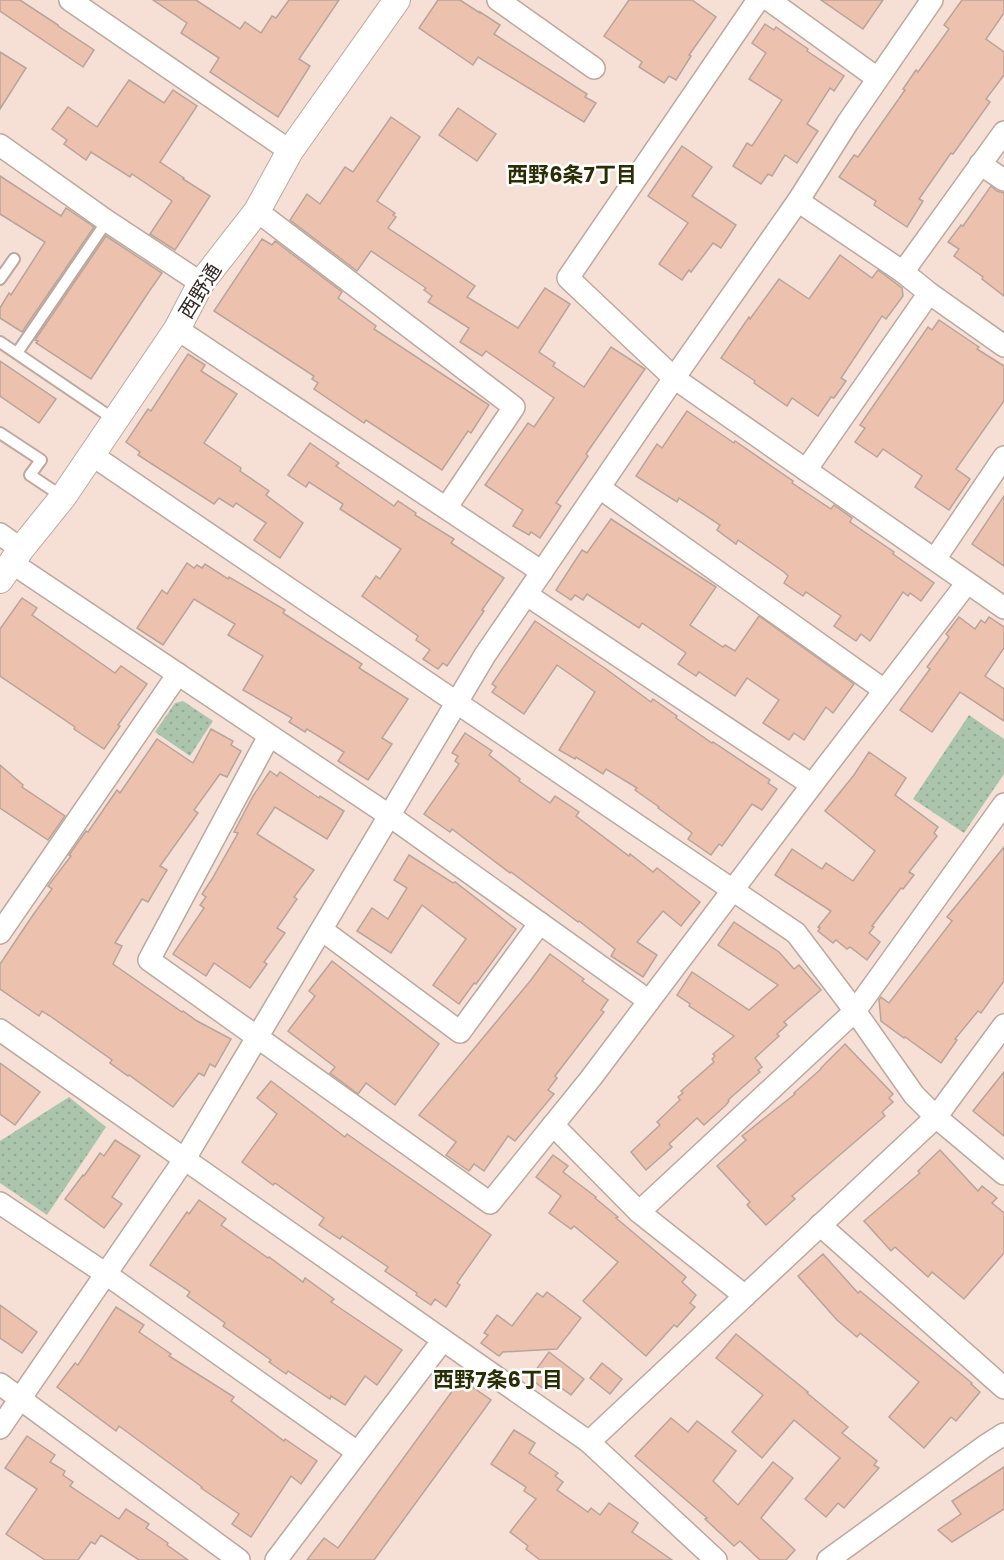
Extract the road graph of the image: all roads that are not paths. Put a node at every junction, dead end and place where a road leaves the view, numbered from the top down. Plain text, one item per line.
1 (70, 0) edge
2 (398, 0) edge
3 (498, 0) edge
4 (758, 0) edge
5 (769, 0) edge
6 (932, 0) edge
7 (594, 68) dead end
8 (877, 78) junction
9 (1004, 132) edge
10 (0, 145) edge
11 (290, 151) junction
12 (980, 164) junction
13 (1004, 180) edge
14 (798, 201) junction
15 (257, 211) junction
16 (107, 221) junction
17 (14, 259) dead end
18 (903, 272) junction
19 (0, 279) edge
20 (201, 283) junction
21 (929, 293) junction
22 (177, 329) junction
23 (0, 342) edge
24 (1004, 346) edge
25 (17, 353) junction
26 (674, 378) junction
27 (116, 420) junction
28 (0, 433) edge
29 (92, 455) junction
30 (1004, 457) edge
31 (806, 470) junction
32 (600, 488) junction
33 (63, 497) junction
34 (446, 508) junction
35 (0, 534) edge
36 (934, 559) junction
37 (11, 564) edge
38 (542, 572) junction
39 (967, 583) junction
40 (526, 595) junction
41 (1004, 608) edge
42 (178, 674) junction
43 (884, 690) junction
44 (457, 704) junction
45 (269, 736) junction
46 (812, 785) junction
47 (1004, 804) edge
48 (390, 816) junction
49 (732, 891) junction
50 (540, 923) junction
51 (322, 930) junction
52 (0, 933) edge
53 (649, 1001) junction
54 (855, 1011) junction
55 (1004, 1025) edge
56 (0, 1030) edge
57 (257, 1038) junction
58 (936, 1117) junction
59 (553, 1125) junction
60 (184, 1160) junction
61 (1004, 1174) edge
62 (0, 1203) edge
63 (639, 1212) junction
64 (820, 1225) junction
65 (106, 1274) junction
66 (745, 1296) junction
67 (443, 1340) junction
68 (0, 1384) edge
69 (1004, 1388) edge
70 (21, 1399) junction
71 (0, 1428) edge
72 (1004, 1434) edge
73 (589, 1442) junction
74 (357, 1452) junction
75 (239, 1560) edge
76 (276, 1560) edge
77 (716, 1560) edge
78 (828, 1560) edge

1 - 11 street
2 - 11 street, 西野通
3 - 7 street
4 - 26 street
5 - 8 street
6 - 8 street
8 - 14 street
9 - 12 street
10 - 16 street
11 - 15 street, 西野通
12 - 13 street
12 - 18 street
14 - 18 street
14 - 26 street
15 - 20 street, 西野通
15 - 34 street
16 - 20 street
16 - 25 lane
17 - 19 lane
18 - 21 street
20 - 22 street, 西野通
21 - 24 street
21 - 31 street
22 - 27 street, 西野通
22 - 34 street
23 - 25 lane
25 - 27 lane
26 - 31 street
26 - 32 street
27 - 29 street, 西野通
28 - 33 lane
29 - 33 street, 西野通
29 - 44 street
30 - 36 street
31 - 36 street
32 - 38 street
32 - 43 street
33 - 37 street, 西野通
34 - 38 street
35 - 37 street
36 - 39 street
37 - 42 street
38 - 40 street
39 - 41 street
39 - 43 street
40 - 44 street
40 - 46 street
42 - 45 street
42 - 52 street
43 - 46 street
44 - 48 street
44 - 49 street
45 - 48 street
45 - 57 street
46 - 49 street
47 - 54 street
48 - 50 street
48 - 51 street
49 - 53 street
49 - 54 street
50 - 51 street
50 - 53 street
51 - 57 street
53 - 59 street
54 - 58 street
54 - 63 street
55 - 58 street
56 - 60 street
57 - 59 street
57 - 60 street
58 - 61 street
58 - 64 street
59 - 63 street
60 - 65 street
60 - 67 street
62 - 65 street
63 - 66 street
64 - 66 street
64 - 69 street
65 - 70 street
65 - 74 street
66 - 73 street
67 - 73 street
67 - 74 street
68 - 70 street
70 - 71 street
70 - 75 street
72 - 78 street
73 - 77 street
74 - 76 street

